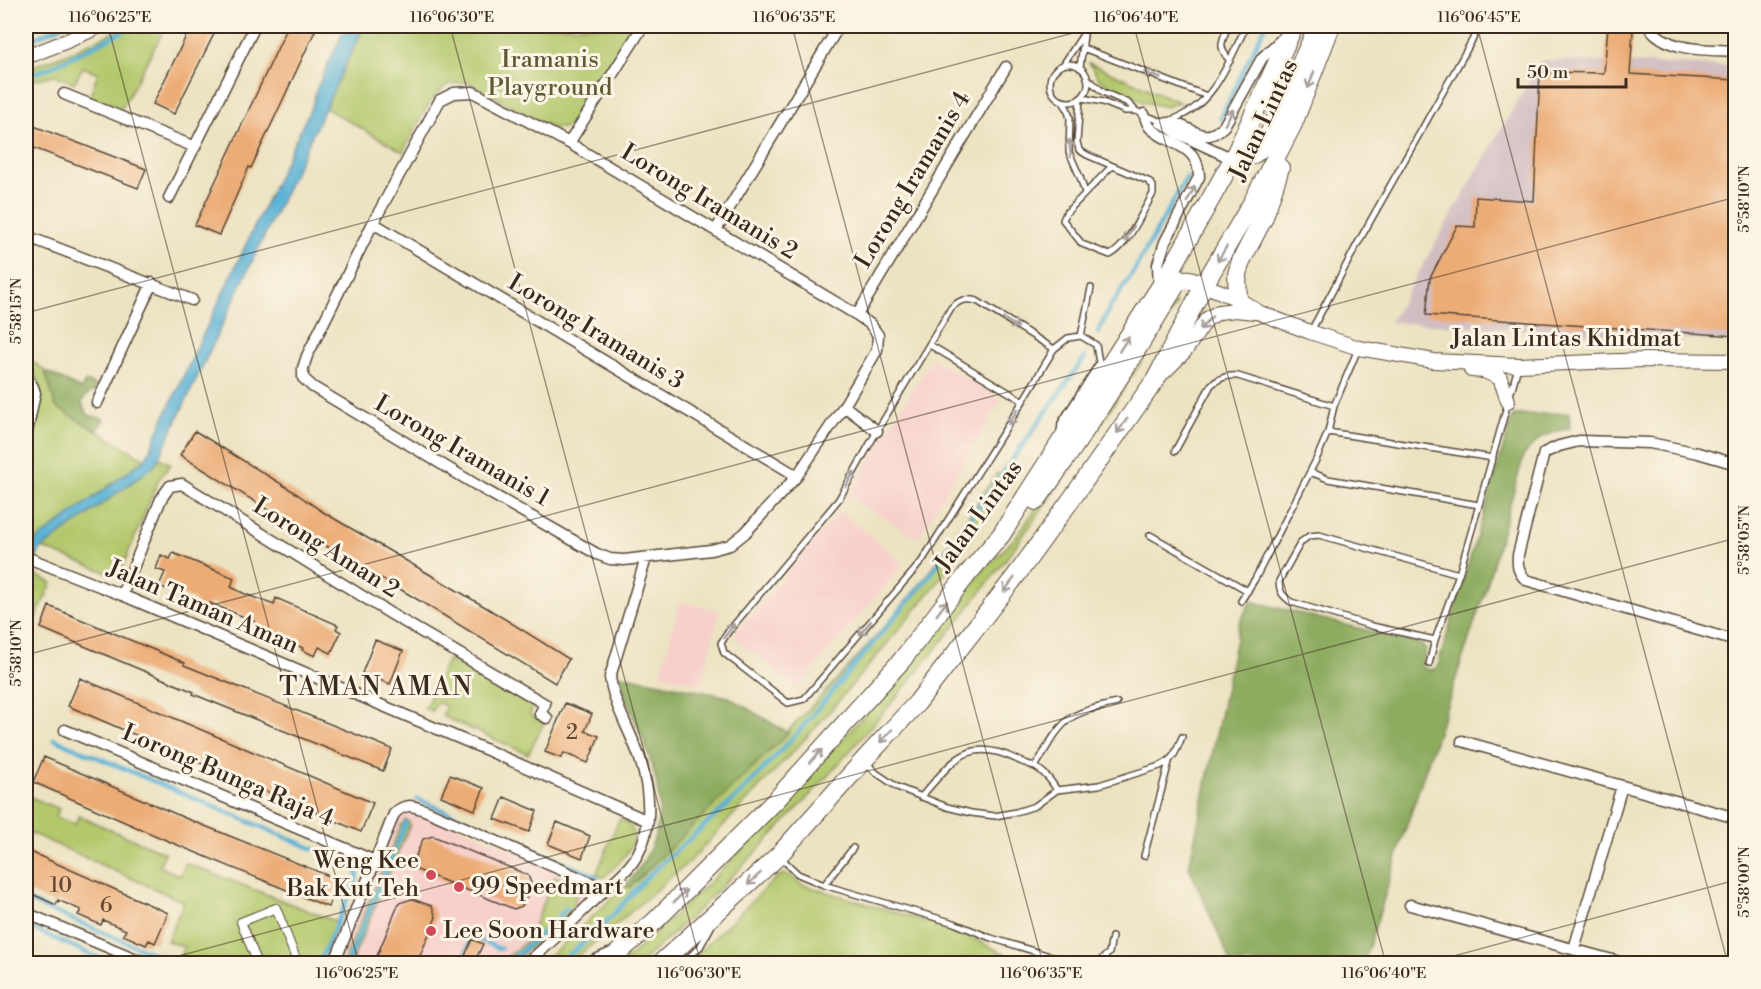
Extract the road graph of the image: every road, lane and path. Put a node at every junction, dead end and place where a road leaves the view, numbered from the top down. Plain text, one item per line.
1 (100, 26) edge
2 (255, 26) edge
3 (643, 26) edge
4 (839, 26) edge
5 (1087, 26) edge
6 (1228, 26) edge
7 (1246, 26) edge
8 (1294, 26) edge
9 (1318, 26) edge
10 (1331, 26) edge
11 (1520, 26) edge
12 (1648, 26) edge
13 (1477, 27) edge
14 (1084, 33) junction
15 (1083, 48) junction
16 (1736, 51) edge
17 (26, 57) edge
18 (1230, 60) junction
19 (1063, 65) junction
20 (1006, 68) dead end
21 (1080, 68) junction
22 (1087, 78) junction
23 (64, 94) dead end
24 (1207, 96) junction
25 (1081, 99) junction
26 (440, 100) joint
27 (1063, 102) junction
28 (1140, 112) junction
29 (1161, 123) junction
30 (569, 143) junction
31 (1283, 145) junction
32 (195, 147) junction
33 (1233, 159) junction
34 (1112, 166) junction
35 (1085, 193) junction
36 (169, 198) dead end
37 (373, 224) junction
38 (716, 230) junction
39 (30, 238) edge
40 (26, 261) edge
41 (152, 284) junction
42 (1204, 285) junction
43 (1160, 287) junction
44 (1091, 288) dead end
45 (1238, 299) junction
46 (192, 300) dead end
47 (1260, 313) junction
48 (857, 315) junction
49 (1310, 332) junction
50 (1081, 336) junction
51 (930, 345) junction
52 (1359, 348) junction
53 (1054, 349) junction
54 (1736, 361) edge
55 (1434, 362) junction
56 (1518, 365) junction
57 (26, 376) edge
58 (1156, 379) junction
59 (1023, 401) junction
60 (1508, 401) junction
61 (97, 403) dead end
62 (844, 406) junction
63 (1334, 406) junction
64 (877, 431) junction
65 (1328, 432) junction
66 (26, 437) edge
67 (1059, 445) junction
68 (1175, 451) dead end
69 (1492, 458) junction
70 (1736, 464) edge
71 (1310, 472) junction
72 (797, 476) junction
73 (1479, 505) junction
74 (1001, 535) junction
75 (1150, 535) dead end
76 (26, 557) edge
77 (646, 558) junction
78 (1460, 574) junction
79 (1248, 591) junction
80 (122, 595) junction
81 (1241, 601) dead end
82 (1435, 640) junction
83 (1736, 641) edge
84 (1429, 664) dead end
85 (1117, 703) dead end
86 (547, 718) dead end
87 (65, 730) dead end
88 (1182, 737) dead end
89 (1462, 741) dead end
90 (864, 760) junction
91 (1169, 762) junction
92 (1035, 767) junction
93 (1622, 786) junction
94 (1057, 790) junction
95 (921, 796) junction
96 (1736, 818) edge
97 (648, 821) junction
98 (853, 848) dead end
99 (778, 856) junction
100 (1144, 856) dead end
101 (375, 861) junction
102 (824, 885) junction
103 (605, 889) junction
104 (1410, 905) dead end
105 (720, 910) junction
106 (26, 913) edge
107 (1112, 937) dead end
108 (626, 946) junction
109 (1574, 949) junction
110 (148, 963) edge
111 (258, 963) edge
112 (298, 963) edge
113 (334, 963) edge
114 (526, 963) edge
115 (588, 963) edge
116 (605, 963) edge
117 (660, 963) edge
118 (681, 963) edge
119 (1076, 963) edge
120 (1096, 963) edge
121 (1627, 963) edge

1 - 17 street
2 - 32 street
3 - 30 street
4 - 38 street
5 - 14 lane
6 - 18 lane
7 - 18 lane
29 -> 8 street
8 - 33 highway, Jalan Lintas
9 - 33 highway
10 -> 31 highway, Jalan Lintas
11 - 13 lane
12 - 16 street
13 - 49 lane
14 - 15 lane
14 - 19 lane
15 - 21 lane
24 -> 15 lane
18 - 24 lane
19 - 21 lane
19 - 27 lane
20 - 48 street, Lorong Iramanis 4
21 - 22 lane
22 - 25 lane
22 - 28 lane
23 - 32 street
24 - 29 lane
25 - 27 lane
25 - 28 lane
25 - 34 lane
26 - 30 street, Lorong Iramanis 2
26 - 37 street, Lorong Iramanis 1
35 -> 27 lane
28 - 29 lane
43 -> 28 street
29 - 33 street
30 - 38 street, Lorong Iramanis 2
31 -> 42 highway, Jalan Lintas
31 - 45 highway
32 - 36 street
33 - 43 highway, Jalan Lintas
34 - 35 lane
34 -> 35 lane
37 - 72 street, Lorong Iramanis 3
37 - 77 street, Lorong Iramanis 1
38 - 48 street, Lorong Iramanis 2
39 - 40 lane
39 - 41 street
41 - 46 street
41 - 61 street
42 - 45 street
42 - 58 highway, Jalan Lintas
42 - 74 highway
67 -> 43 highway, Jalan Lintas
44 - 50 lane
45 - 47 street
47 - 49 street, Jalan Lintas Khidmat
47 -> 58 street
48 - 62 street, Lorong Iramanis 2
49 - 52 street, Jalan Lintas Khidmat
50 - 53 lane
50 - 67 lane
51 -> 53 lane
51 - 59 lane
51 - 64 lane
52 - 55 street, Jalan Lintas Khidmat
52 - 63 lane
53 - 59 lane
54 - 56 street, Jalan Lintas Khidmat
55 - 56 street, Jalan Lintas Khidmat
55 - 60 street
56 - 60 lane
57 - 66 street
58 -> 90 highway, Jalan Lintas
59 -> 64 lane
60 - 69 lane
62 - 64 street
62 - 72 street, Lorong Iramanis 1
63 - 65 lane
63 - 68 lane
65 - 69 lane
65 - 71 lane
67 - 74 highway, Jalan Lintas
69 - 73 lane
70 - 83 street
71 - 73 lane
71 - 79 lane
72 - 77 street, Lorong Iramanis 1
73 - 78 lane
108 -> 74 highway, Jalan Lintas
75 - 79 lane
76 - 80 street, Jalan Taman Aman
77 - 97 street
78 - 82 lane
78 - 82 lane
79 - 81 lane
80 - 86 street, Lorong Aman 2
80 - 97 street, Jalan Taman Aman
82 - 84 lane
85 - 92 lane
87 - 101 street, Lorong Bunga Raja 4
88 - 91 lane
89 - 93 street
90 - 95 lane
90 - 99 highway, Jalan Lintas
91 - 94 lane
91 - 100 lane
92 - 94 lane
92 - 95 lane
93 - 96 street
93 - 109 street
94 - 95 lane
97 - 103 street
98 - 102 lane
99 - 102 lane
99 -> 105 highway, Jalan Lintas
101 - 103 street
101 - 113 street
102 - 119 lane
103 - 114 street
104 - 109 street
105 - 117 highway, Jalan Lintas
105 - 118 lane
106 - 110 street
107 - 120 lane
108 - 115 street
108 - 116 highway, Jalan Lintas
109 - 121 street
111 - 112 street

